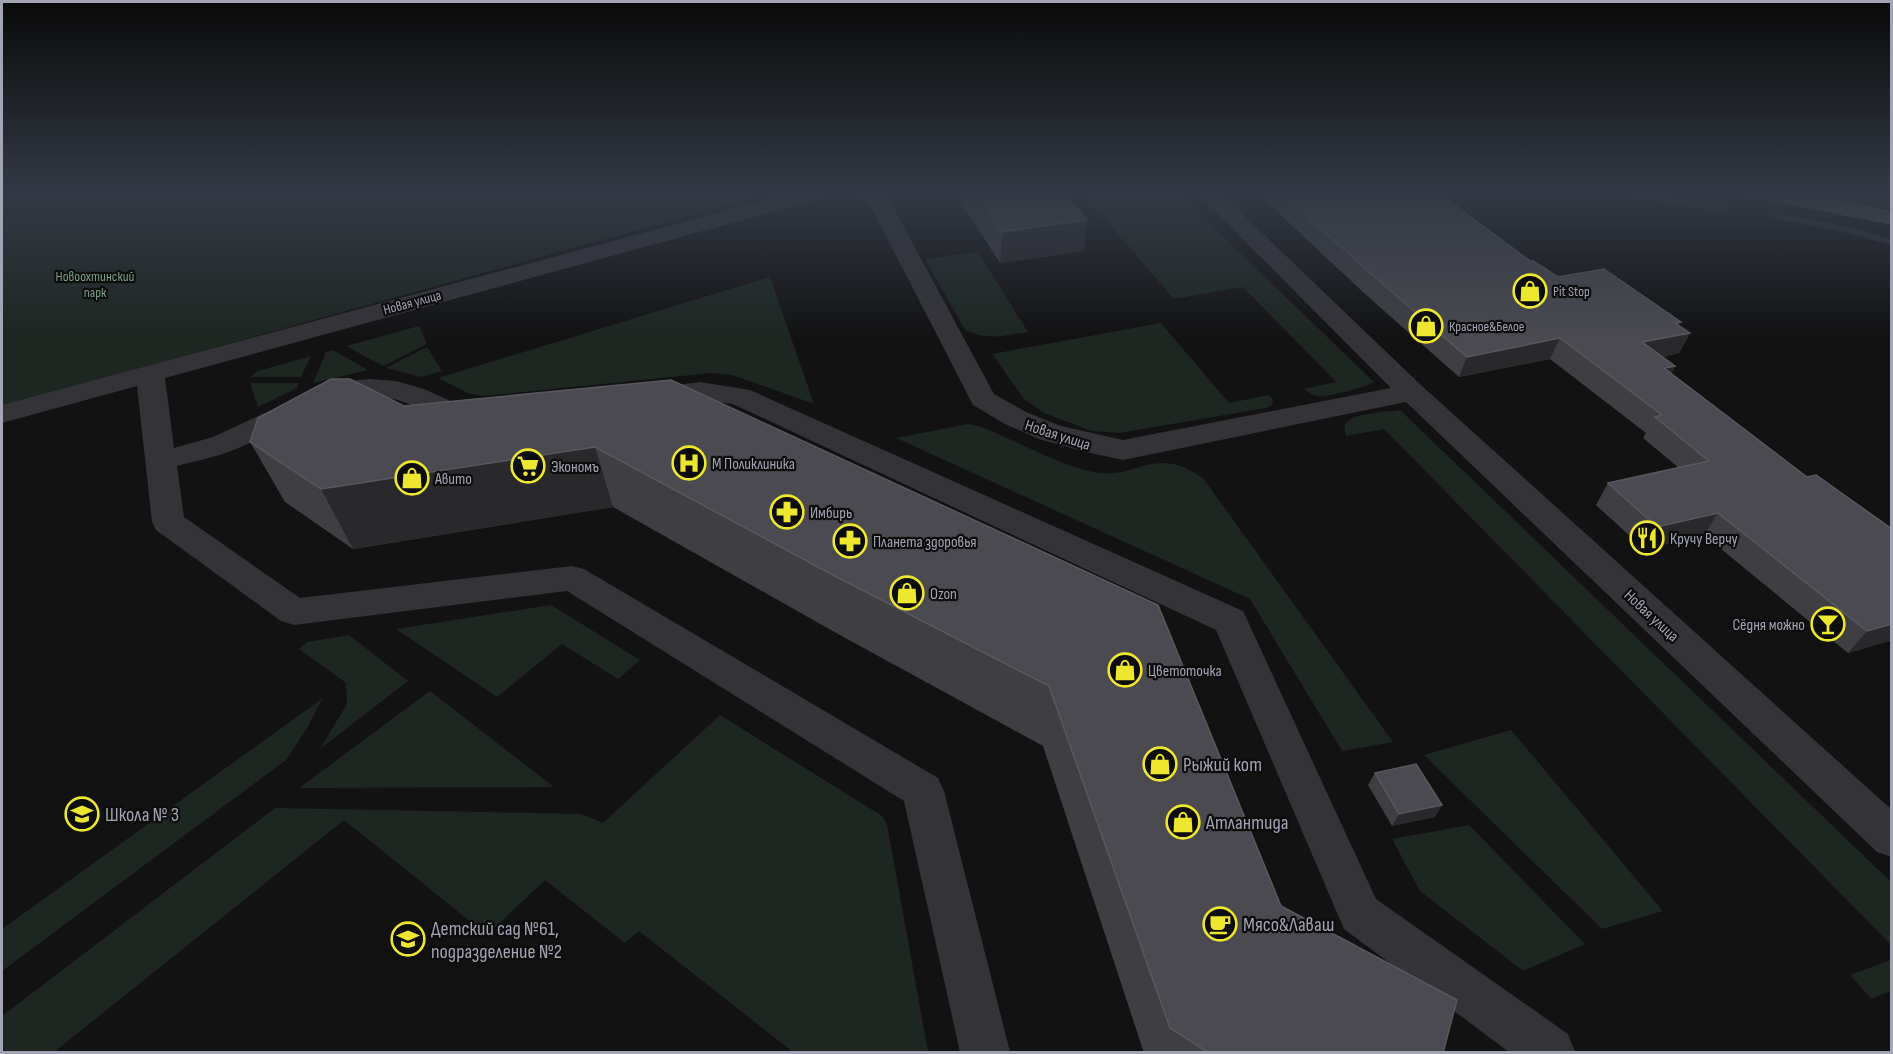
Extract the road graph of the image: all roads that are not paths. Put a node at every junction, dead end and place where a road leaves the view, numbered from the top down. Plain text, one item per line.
1 (642, 240) edge
2 (900, 240) edge
3 (1256, 240) edge
4 (150, 374) junction
5 (1412, 392) junction
6 (620, 399) edge
7 (504, 411) edge
8 (2, 414) edge
9 (161, 461) junction
10 (1892, 838) edge
11 (985, 1053) edge
12 (1550, 1053) edge

1 - 4 street, Новая улица
2 - 5 street, Новая улица
3 - 5 street, Новая улица
4 - 8 street, Новая улица
4 - 9 street
5 - 10 street, Новая улица
6 - 12 street
7 - 9 street
9 - 11 street

